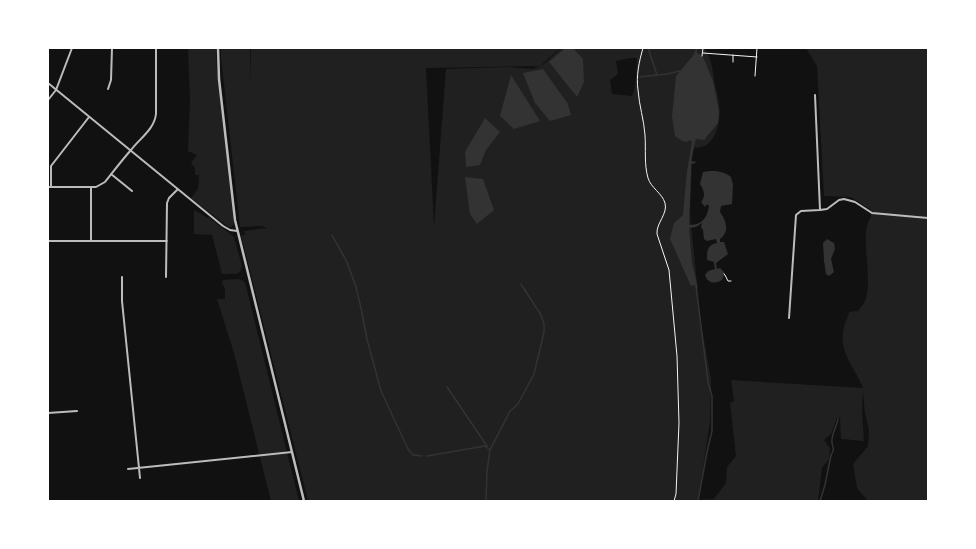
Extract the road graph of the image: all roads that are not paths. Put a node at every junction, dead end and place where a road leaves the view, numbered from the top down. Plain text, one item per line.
1 (72, 48) edge
2 (112, 48) edge
3 (156, 48) edge
4 (218, 48) edge
5 (48, 83) edge
6 (108, 89) dead end
7 (56, 90) junction
8 (815, 95) dead end
9 (48, 100) edge
10 (89, 117) junction
11 (130, 150) junction
12 (111, 174) junction
13 (49, 187) edge
14 (91, 187) junction
15 (178, 189) junction
16 (132, 191) dead end
17 (820, 210) junction
18 (928, 218) edge
19 (237, 231) junction
20 (48, 241) edge
21 (91, 241) junction
22 (167, 241) junction
23 (122, 277) dead end
24 (166, 277) dead end
25 (789, 318) dead end
26 (77, 411) dead end
27 (48, 413) edge
28 (292, 452) junction
29 (139, 468) junction
30 (128, 469) dead end
31 (140, 478) dead end
32 (304, 501) edge

1 - 7 street
2 - 6 street
3 - 11 street
4 - 19 street
5 - 7 street
7 - 9 street
7 - 10 street
8 - 17 street
10 - 11 street
10 - 13 street
11 - 12 street
11 - 15 street
12 - 14 street
12 - 16 street
13 - 14 street
14 - 21 street
15 - 19 street
15 - 22 street
17 - 18 street
17 - 25 street
19 - 28 street
20 - 21 street
21 - 22 street
22 - 24 street
23 - 29 street
26 - 27 street
28 - 29 street
28 - 32 street
29 - 30 street
29 - 31 street

